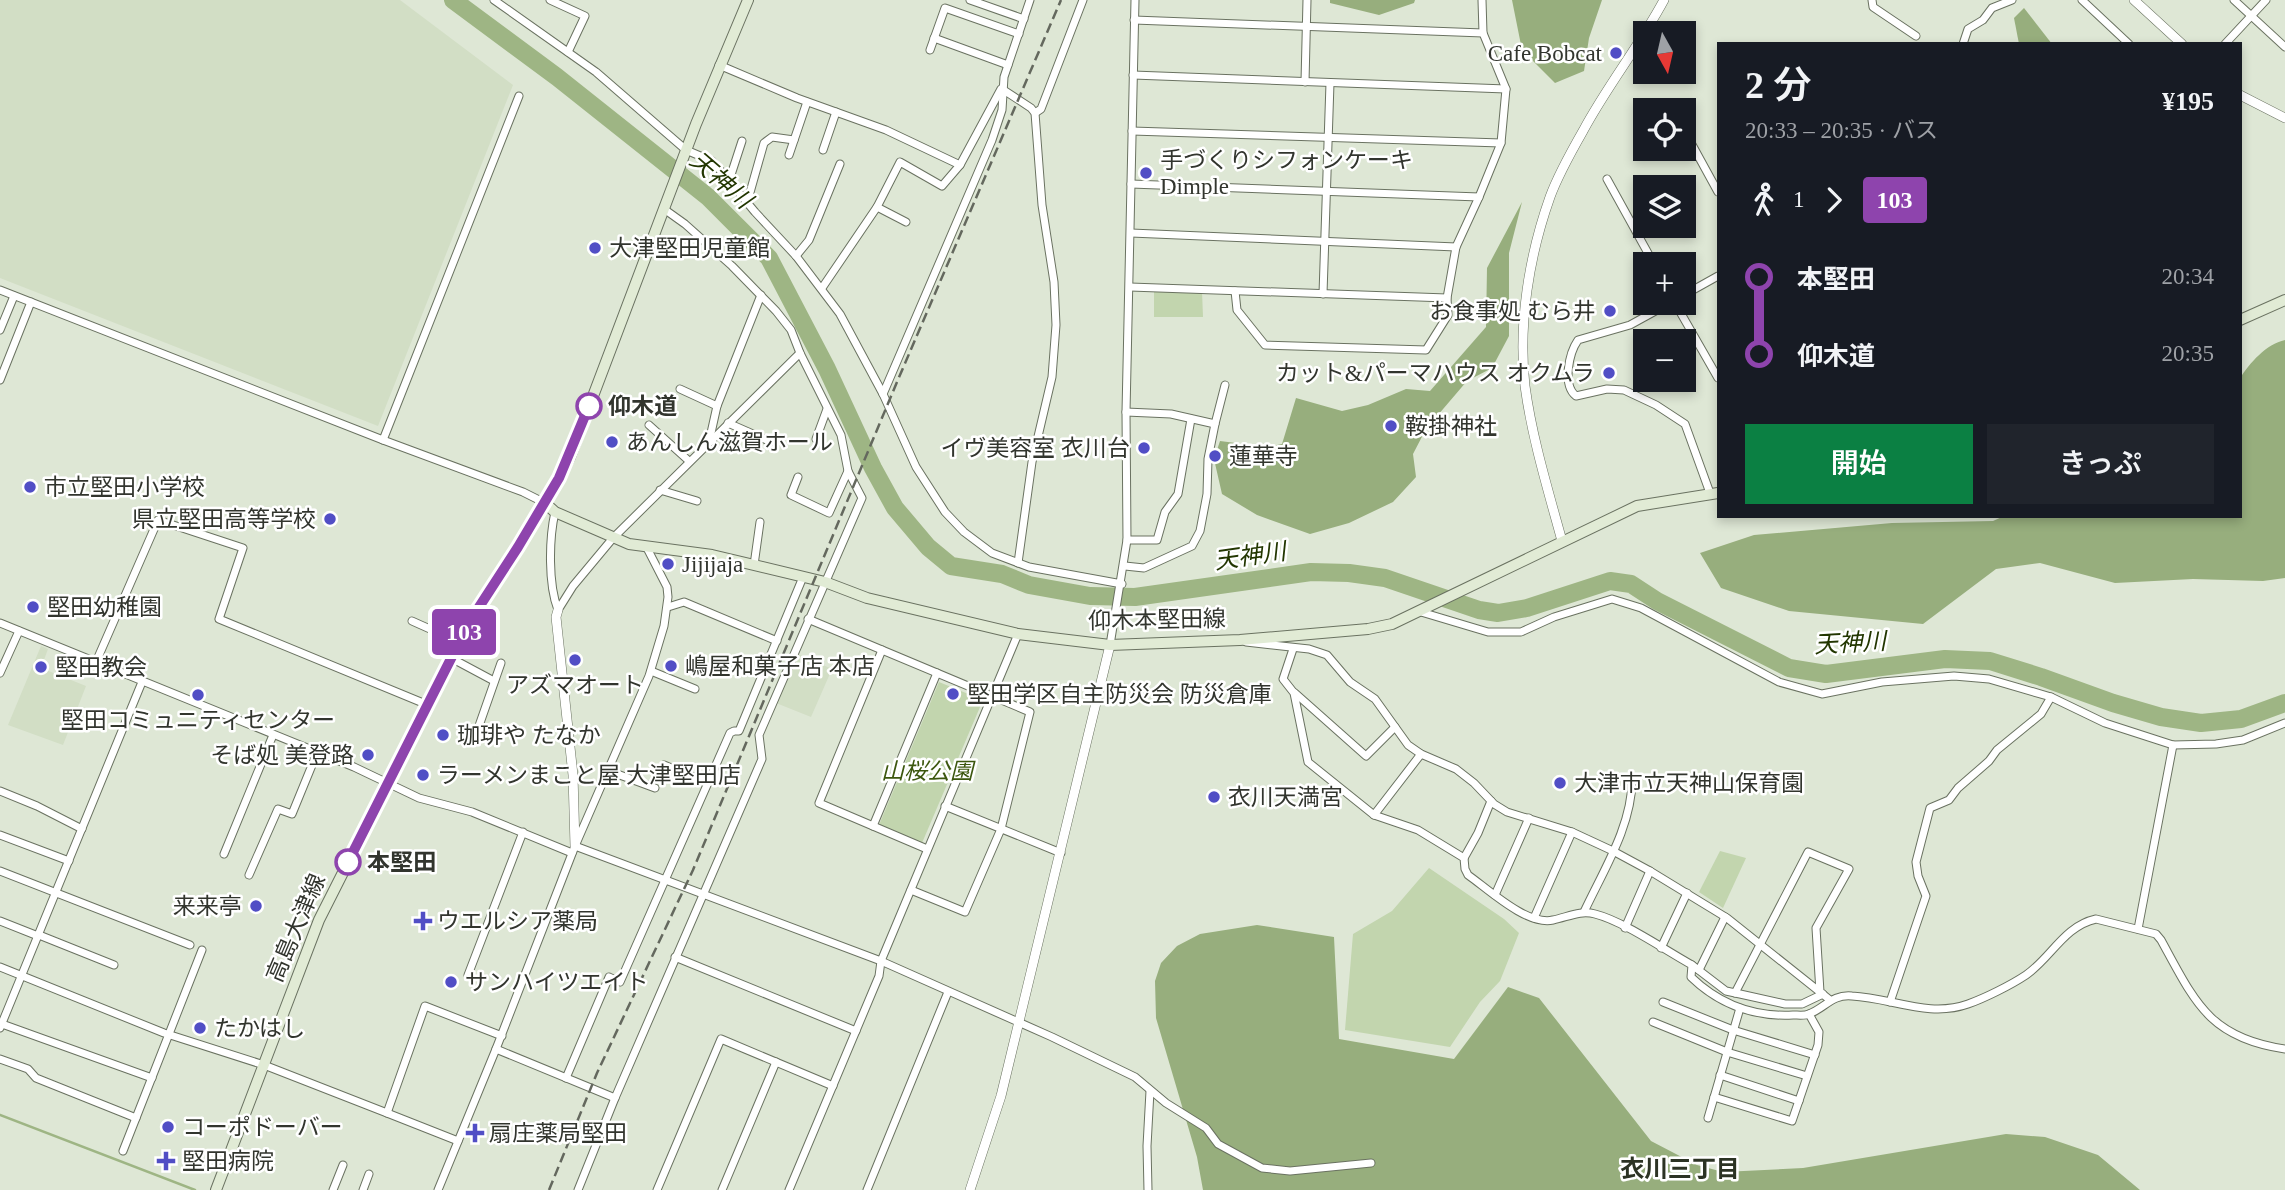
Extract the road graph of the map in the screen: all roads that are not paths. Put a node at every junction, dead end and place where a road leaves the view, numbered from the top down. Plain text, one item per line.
1 (494, 0) edge
2 (551, 0) edge
3 (748, 0) edge
4 (970, 0) edge
5 (1030, 0) edge
6 (1083, 0) edge
7 (1135, 0) edge
8 (1307, 0) edge
9 (1482, 0) edge
10 (1664, 0) edge
11 (1872, 0) edge
12 (2012, 0) edge
13 (2082, 0) edge
14 (2134, 0) edge
15 (2234, 0) edge
16 (2266, 0) edge
17 (2251, 16) junction
18 (1024, 19) junction
19 (1134, 20) junction
20 (1306, 26) junction
21 (1483, 33) junction
22 (1019, 34) junction
23 (1916, 36) dead end
24 (934, 38) junction
25 (1965, 42) edge
26 (2127, 42) edge
27 (2180, 42) edge
28 (2227, 42) edge
29 (2285, 47) edge
30 (930, 50) dead end
31 (568, 52) junction
32 (719, 65) junction
33 (1008, 65) junction
34 (1133, 75) junction
35 (1306, 82) junction
36 (1330, 83) junction
37 (1002, 89) junction
38 (1506, 89) junction
39 (519, 96) dead end
40 (2242, 97) edge
41 (807, 102) junction
42 (836, 112) junction
43 (1035, 113) junction
44 (2285, 118) edge
45 (1132, 131) junction
46 (1328, 138) junction
47 (794, 140) junction
48 (742, 141) dead end
49 (1501, 143) junction
50 (823, 150) dead end
51 (1696, 152) edge
52 (685, 155) junction
53 (789, 155) dead end
54 (840, 164) dead end
55 (960, 165) junction
56 (1607, 179) dead end
57 (729, 181) junction
58 (1131, 184) junction
59 (1717, 190) edge
60 (1326, 191) junction
61 (1479, 197) junction
62 (747, 203) junction
63 (666, 205) junction
64 (877, 207) junction
65 (906, 222) dead end
66 (1131, 233) junction
67 (1325, 241) junction
68 (1456, 247) junction
69 (1647, 252) edge
70 (796, 256) junction
71 (1717, 276) edge
72 (1130, 287) junction
73 (822, 288) junction
74 (1696, 288) edge
75 (0, 290) edge
76 (1235, 291) junction
77 (1323, 294) junction
78 (761, 295) junction
79 (14, 296) junction
80 (1447, 298) junction
81 (2285, 300) edge
82 (31, 302) junction
83 (1649, 315) edge
84 (1679, 315) edge
85 (2242, 316) edge
86 (0, 330) edge
87 (800, 353) junction
88 (1717, 376) edge
89 (0, 380) edge
90 (1225, 385) dead end
91 (680, 388) dead end
92 (883, 394) junction
93 (718, 406) junction
94 (827, 409) junction
95 (1126, 412) junction
96 (1191, 419) junction
97 (728, 423) junction
98 (1215, 424) junction
99 (649, 425) dead end
100 (816, 439) dead end
101 (383, 440) junction
102 (709, 442) junction
103 (771, 442) dead end
104 (689, 461) junction
105 (848, 471) junction
106 (798, 477) dead end
107 (660, 490) junction
108 (1714, 493) edge
109 (697, 500) dead end
110 (545, 503) junction
111 (555, 512) junction
112 (760, 522) dead end
113 (613, 538) junction
114 (1127, 540) junction
115 (1562, 541) junction
116 (647, 548) junction
117 (1018, 563) junction
118 (754, 565) junction
119 (1125, 566) junction
120 (803, 577) junction
121 (825, 582) junction
122 (1122, 584) junction
123 (668, 607) junction
124 (558, 610) junction
125 (1421, 612) junction
126 (808, 619) junction
127 (412, 621) dead end
128 (0, 623) edge
129 (19, 631) junction
130 (1018, 634) junction
131 (1240, 640) junction
132 (777, 641) junction
133 (459, 642) junction
134 (1110, 645) junction
135 (1293, 649) junction
136 (882, 650) junction
137 (451, 659) junction
138 (96, 662) junction
139 (500, 663) dead end
140 (651, 671) junction
141 (0, 673) edge
142 (937, 673) junction
143 (494, 681) junction
144 (142, 682) junction
145 (695, 689) dead end
146 (1294, 693) junction
147 (992, 696) junction
148 (2051, 697) junction
149 (428, 705) junction
150 (2285, 723) edge
151 (1395, 727) junction
152 (273, 735) junction
153 (474, 740) dead end
154 (2173, 745) junction
155 (317, 753) junction
156 (1421, 754) junction
157 (664, 765) dead end
158 (609, 771) junction
159 (1632, 780) dead end
160 (387, 783) junction
161 (708, 783) junction
162 (655, 788) dead end
163 (0, 791) edge
164 (1491, 800) junction
165 (945, 806) junction
166 (1374, 815) junction
167 (1529, 818) junction
168 (873, 826) junction
169 (82, 829) junction
170 (1001, 829) junction
171 (523, 832) junction
172 (1572, 832) junction
173 (0, 835) edge
174 (927, 849) junction
175 (573, 850) junction
176 (1613, 850) junction
177 (1061, 853) junction
178 (224, 854) dead end
179 (1465, 858) junction
180 (69, 861) junction
181 (0, 871) edge
182 (1650, 871) junction
183 (249, 875) dead end
184 (665, 880) junction
185 (911, 890) junction
186 (1686, 893) junction
187 (56, 894) junction
188 (701, 894) junction
189 (1496, 895) junction
190 (1584, 912) junction
191 (1725, 917) junction
192 (1534, 918) junction
193 (0, 920) edge
194 (1625, 928) junction
195 (2138, 929) junction
196 (39, 935) junction
197 (1759, 943) junction
198 (190, 945) dead end
199 (1661, 948) junction
200 (202, 950) dead end
201 (675, 957) junction
202 (881, 961) junction
203 (114, 965) dead end
204 (0, 967) edge
205 (1695, 967) junction
206 (468, 975) dead end
207 (22, 977) junction
208 (948, 992) junction
209 (1735, 993) junction
210 (1824, 995) junction
211 (1663, 1002) dead end
212 (1890, 1002) junction
213 (1740, 1008) junction
214 (1809, 1014) junction
215 (1, 1022) edge
216 (1019, 1022) junction
217 (1653, 1022) dead end
218 (1733, 1030) junction
219 (856, 1031) junction
220 (169, 1034) junction
221 (502, 1036) junction
222 (496, 1049) junction
223 (2285, 1049) edge
224 (1727, 1052) junction
225 (1815, 1055) junction
226 (0, 1059) edge
227 (776, 1062) junction
228 (264, 1065) junction
229 (1720, 1075) junction
230 (1807, 1076) junction
231 (152, 1077) junction
232 (566, 1078) junction
233 (833, 1086) junction
234 (1150, 1091) junction
235 (1714, 1097) junction
236 (614, 1098) junction
237 (1799, 1101) junction
238 (387, 1113) junction
239 (136, 1118) junction
240 (1708, 1118) dead end
241 (458, 1142) junction
242 (123, 1151) dead end
243 (1371, 1163) dead end
244 (343, 1165) dead end
245 (369, 1174) dead end
246 (790, 1188) edge
247 (216, 1190) edge
248 (334, 1190) edge
249 (363, 1190) edge
250 (438, 1190) edge
251 (578, 1190) edge
252 (657, 1190) edge
253 (722, 1190) edge
254 (801, 1190) edge
255 (867, 1190) edge
256 (970, 1190) edge
257 (1148, 1190) edge

1 - 31 street
2 - 31 street
3 - 32 main road
4 - 18 street
5 - 18 street
6 - 43 street
7 - 19 street
8 - 20 street
9 - 21 street
10 - 115 street
11 - 23 street
12 - 25 street
13 - 26 street
14 - 27 street
15 - 17 street
16 - 17 street
17 - 28 street
17 - 29 street
18 - 22 street
19 - 20 street
19 - 34 street
20 - 21 street
20 - 35 street
21 - 38 street
22 - 24 street
22 - 33 street
24 - 30 street
24 - 33 street
31 - 52 street
32 - 41 street
32 - 52 main road
33 - 37 street
34 - 35 street
34 - 45 street
35 - 36 street
36 - 38 street
36 - 46 street
37 - 43 street
37 - 55 street
37 - 92 street
38 - 49 street
39 - 101 street
40 - 44 street
41 - 42 street
41 - 47 street
42 - 50 street
42 - 55 street
43 - 117 street
45 - 46 street
45 - 58 street
46 - 49 street
46 - 60 street
47 - 53 street
47 - 62 street
48 - 57 street
49 - 61 street
51 - 59 street
52 - 57 street
52 - 63 main road
54 - 70 street
55 - 64 street
56 - 69 street
57 - 62 street
58 - 60 street
58 - 66 street
60 - 61 street
60 - 67 street
61 - 68 street
62 - 70 street
63 - 78 street
63 - 110 main road, 高島大津線
64 - 65 street
64 - 73 street
66 - 67 street
66 - 72 street
67 - 68 street
67 - 77 street
68 - 80 street
70 - 73 street
71 - 74 street
72 - 76 street
72 - 95 street
73 - 92 street
75 - 79 street
76 - 77 street
76 - 80 street
77 - 80 street
78 - 87 street
78 - 93 street
79 - 82 street
79 - 86 street
81 - 85 main road
82 - 89 street
82 - 101 street
83 - 108 street
84 - 88 street
87 - 94 street
87 - 97 street
90 - 98 street
91 - 93 street
92 - 117 street
93 - 102 street
94 - 100 street
94 - 105 street
95 - 96 street
95 - 114 street
96 - 98 street
96 - 114 street
97 - 102 street
97 - 103 street
98 - 119 street
99 - 104 street
101 - 110 street
102 - 104 street
104 - 107 street
105 - 106 street
105 - 121 street
107 - 109 street
107 - 113 street
108 - 115 main road, 仰木本堅田線
110 - 111 main road, 仰木本堅田線
110 - 133 main road, 高島大津線
111 - 113 main road, 仰木本堅田線
111 - 124 street
112 - 118 street
113 - 116 main road, 仰木本堅田線
113 - 124 street
114 - 119 street
115 - 125 main road, 仰木本堅田線
116 - 118 main road, 仰木本堅田線
116 - 123 street
117 - 122 street
118 - 120 main road, 仰木本堅田線
119 - 122 street
120 - 121 main road, 仰木本堅田線
120 - 132 street
121 - 126 street
121 - 130 main road, 仰木本堅田線
122 - 134 street
123 - 132 street
123 - 140 street
124 - 175 street
125 - 131 main road, 仰木本堅田線
125 - 148 street
126 - 136 street
126 - 188 street
127 - 133 street
128 - 129 street
129 - 138 street
129 - 141 street
130 - 134 main road, 仰木本堅田線
130 - 147 street
131 - 134 main road, 仰木本堅田線
131 - 135 street
132 - 161 street
133 - 137 main road, 高島大津線
134 - 177 street
135 - 146 street
135 - 151 street
136 - 142 street
136 - 168 street
137 - 143 street
137 - 149 main road, 高島大津線
138 - 144 street
138 - 149 street
139 - 143 street
140 - 145 street
140 - 158 street
142 - 147 street
142 - 168 street
143 - 153 street
144 - 152 street
144 - 169 street
146 - 151 street
146 - 166 street
147 - 165 street
147 - 170 street
148 - 154 street
148 - 212 street
149 - 160 main road, 高島大津線
150 - 154 street
151 - 156 street
152 - 155 street
152 - 178 street
154 - 195 street
155 - 160 street
155 - 183 street
156 - 164 street
156 - 166 street
157 - 161 street
158 - 162 street
158 - 175 street
159 - 176 street
160 - 171 street
160 - 228 main road, 高島大津線
161 - 184 street
163 - 169 street
164 - 167 street
164 - 179 street
165 - 170 street
165 - 174 street
166 - 179 street
167 - 172 street
167 - 189 street
168 - 174 street
169 - 180 street
170 - 177 street
170 - 185 street
171 - 175 street
171 - 206 street
172 - 176 street
172 - 192 street
173 - 180 street
174 - 185 street
175 - 184 street
175 - 221 street
176 - 182 street
176 - 190 street
177 - 216 street
179 - 189 street
180 - 187 street
181 - 187 street
182 - 186 street
182 - 194 street
184 - 188 street
184 - 232 street
185 - 202 street
186 - 191 street
186 - 199 street
187 - 196 street
187 - 198 street
188 - 201 street
188 - 202 street
189 - 192 street
190 - 192 street
190 - 194 street
191 - 197 street
191 - 205 street
193 - 196 street
194 - 199 street
195 - 212 street
195 - 223 street
196 - 203 street
196 - 207 street
197 - 209 street
197 - 210 street
197 - 210 street
199 - 205 street
200 - 220 street
201 - 219 street
201 - 236 street
202 - 208 street
202 - 219 street
204 - 207 street
205 - 209 street
205 - 213 street
207 - 215 street
207 - 220 street
208 - 216 street
208 - 255 street
209 - 210 street
210 - 212 street
210 - 214 street
211 - 218 street
213 - 214 street
213 - 218 street
214 - 225 street
215 - 231 street
216 - 234 street
216 - 256 street
217 - 224 street
218 - 224 street
218 - 225 street
219 - 233 street
220 - 228 street
220 - 231 street
221 - 222 street
221 - 238 street
222 - 232 street
222 - 241 street
224 - 229 street
224 - 230 street
225 - 230 street
226 - 239 street
227 - 233 street
227 - 252 street
227 - 253 street
228 - 238 street
228 - 247 main road, 高島大津線
229 - 235 street
229 - 237 street
230 - 237 street
231 - 239 street
232 - 236 street
233 - 246 street
234 - 243 street
234 - 257 street
235 - 237 street
235 - 240 street
236 - 251 street
238 - 241 street
239 - 242 street
241 - 250 street
244 - 248 street
245 - 249 street
246 - 254 street

